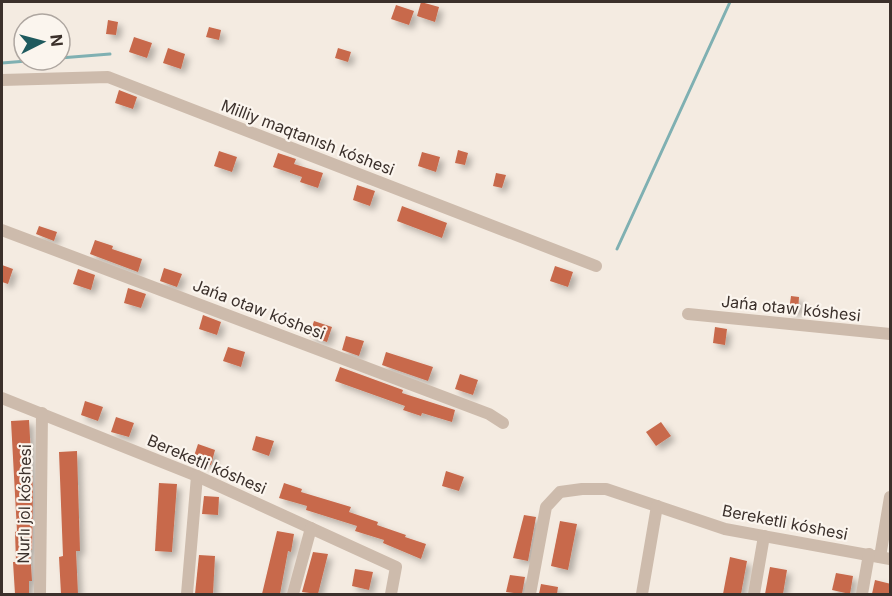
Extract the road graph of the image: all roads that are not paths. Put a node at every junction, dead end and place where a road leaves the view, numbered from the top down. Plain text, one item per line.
1 (2, 80) edge
2 (2, 230) edge
3 (596, 266) dead end
4 (688, 314) dead end
5 (891, 334) edge
6 (2, 398) edge
7 (42, 413) junction
8 (503, 423) dead end
9 (197, 476) junction
10 (891, 497) edge
11 (657, 507) junction
12 (311, 528) junction
13 (764, 536) junction
14 (880, 557) edge
15 (40, 594) edge
16 (187, 594) edge
17 (293, 594) edge
18 (391, 594) edge
19 (530, 594) edge
20 (642, 594) edge
21 (754, 594) edge
22 (862, 594) edge

1 - 3 street, Milliy maqtanısh kóshesi
2 - 8 street, Jańa otaw kóshesi
4 - 5 street, Jańa otaw kóshesi
6 - 7 street, Bereketli kóshesi
7 - 9 street, Bereketli kóshesi
7 - 15 street, Nurlı jol kóshesi
9 - 12 street, Bereketli kóshesi
9 - 16 street
10 - 14 street
11 - 13 street, Bereketli kóshesi
11 - 19 street, Bereketli kóshesi
11 - 20 street
12 - 17 street
12 - 18 street, Bereketli kóshesi
13 - 14 street, Bereketli kóshesi
13 - 21 street
14 - 22 street

